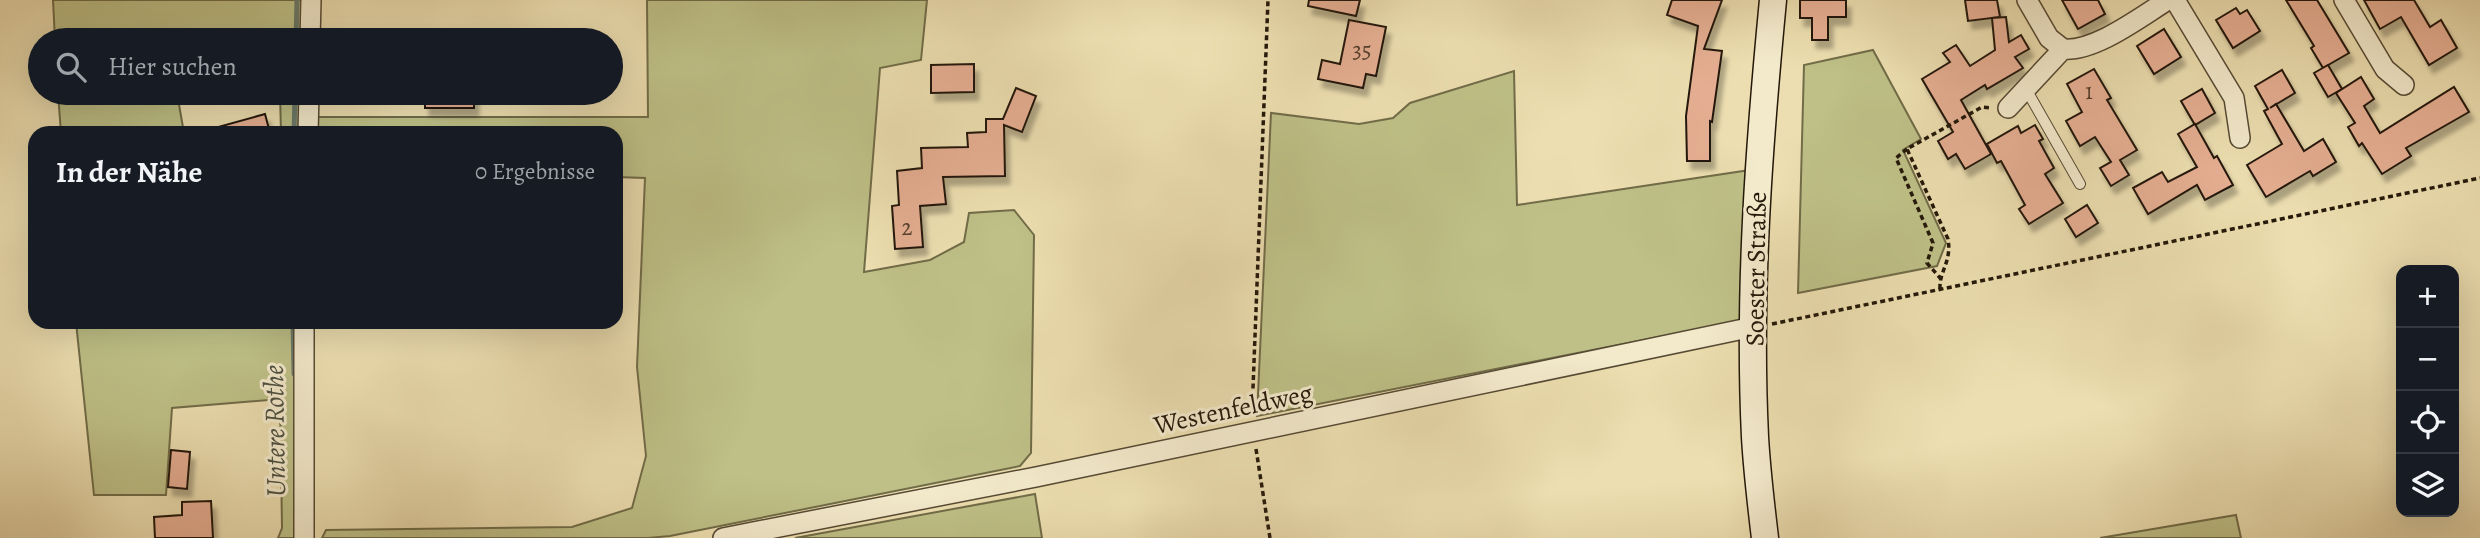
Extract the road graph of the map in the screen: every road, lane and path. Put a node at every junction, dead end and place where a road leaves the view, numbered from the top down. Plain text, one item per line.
1 (311, 0) edge
2 (1268, 0) edge
3 (1773, 0) edge
4 (2027, 0) edge
5 (2168, 0) edge
6 (2175, 0) edge
7 (2344, 0) edge
8 (310, 28) edge
9 (2063, 49) junction
10 (2404, 85) dead end
11 (2025, 89) junction
12 (309, 105) edge
13 (2008, 108) joint
14 (308, 126) edge
15 (2240, 138) dead end
16 (1907, 149) junction
17 (2480, 178) edge
18 (2080, 184) dead end
19 (1941, 279) junction
20 (1940, 290) junction
21 (1753, 327) junction
22 (304, 329) edge
23 (1251, 432) junction
24 (304, 538) edge
25 (723, 538) edge
26 (1270, 538) edge
27 (1765, 538) edge

1 - 8 street
2 - 23 path
3 - 21 main road, Soester Straße
4 - 9 street
5 - 9 street
6 - 15 street
7 - 10 street
9 - 11 street
11 - 13 street
11 - 18 lane
12 - 14 street
13 - 16 path
16 - 19 path
16 - 19 path
17 - 20 path
19 - 20 path
20 - 21 path
21 - 23 street, Westenfeldweg
21 - 27 main road, Soester Straße
22 - 24 street
23 - 25 street, Westenfeldweg
23 - 26 path

